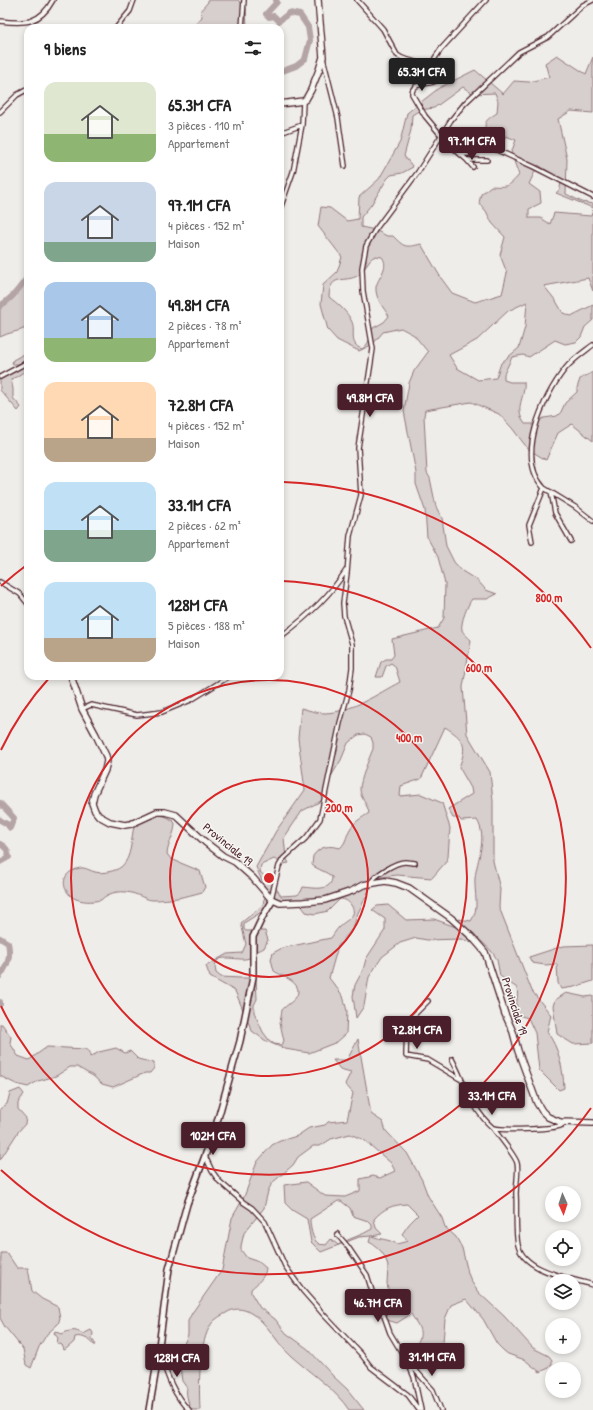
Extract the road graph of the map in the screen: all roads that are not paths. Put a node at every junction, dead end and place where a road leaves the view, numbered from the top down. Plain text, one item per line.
1 (53, 0) edge
2 (134, 0) edge
3 (244, 0) edge
4 (318, 0) edge
5 (357, 0) edge
6 (486, 0) edge
7 (593, 0) edge
8 (0, 21) edge
9 (119, 24) edge
10 (242, 24) edge
11 (323, 57) junction
12 (432, 71) junction
13 (24, 91) edge
14 (302, 101) junction
15 (284, 103) edge
16 (0, 112) edge
17 (302, 125) junction
18 (284, 132) edge
19 (442, 135) junction
20 (460, 154) junction
21 (467, 160) junction
22 (487, 160) dead end
23 (345, 166) dead end
24 (473, 167) dead end
25 (593, 197) edge
26 (284, 198) edge
27 (593, 345) edge
28 (24, 364) edge
29 (0, 377) edge
30 (544, 488) junction
31 (551, 492) junction
32 (593, 521) edge
33 (572, 541) dead end
34 (532, 542) dead end
35 (348, 568) junction
36 (0, 582) edge
37 (24, 599) edge
38 (284, 634) edge
39 (72, 680) edge
40 (224, 680) edge
41 (82, 709) junction
42 (415, 863) dead end
43 (370, 884) junction
44 (272, 899) junction
45 (428, 1001) dead end
46 (452, 1059) dead end
47 (460, 1079) junction
48 (565, 1122) junction
49 (593, 1123) edge
50 (493, 1128) junction
51 (205, 1154) junction
52 (337, 1234) dead end
53 (593, 1285) edge
54 (159, 1350) junction
55 (408, 1363) junction
56 (148, 1410) edge
57 (189, 1410) edge
58 (420, 1410) edge
59 (441, 1410) edge

1 - 8 street
2 - 9 street
3 - 10 street
4 - 11 main road
5 - 12 street
6 - 12 street
7 - 19 street
11 - 14 main road
11 - 23 street
12 - 19 street
13 - 16 street
14 - 15 main road
14 - 17 street
17 - 18 street
17 - 26 street
19 - 20 street
19 - 35 street
20 - 21 street
20 - 25 street
21 - 22 street
21 - 24 street
27 - 30 street
28 - 29 street
30 - 31 street
30 - 34 street
31 - 32 street
31 - 33 street
35 - 38 street
35 - 44 street
36 - 37 street
39 - 41 main road, Provinciale 19
40 - 41 street
41 - 44 main road, Provinciale 19
42 - 43 street
43 - 44 main road, Provinciale 19
43 - 48 main road, Provinciale 19
44 - 51 street
45 - 47 street
46 - 47 street
47 - 50 street
48 - 49 main road, Provinciale 19
48 - 50 street
50 - 53 street
51 - 54 street
51 - 58 street
52 - 55 street
54 - 56 street
54 - 57 street
55 - 58 street
55 - 59 street

